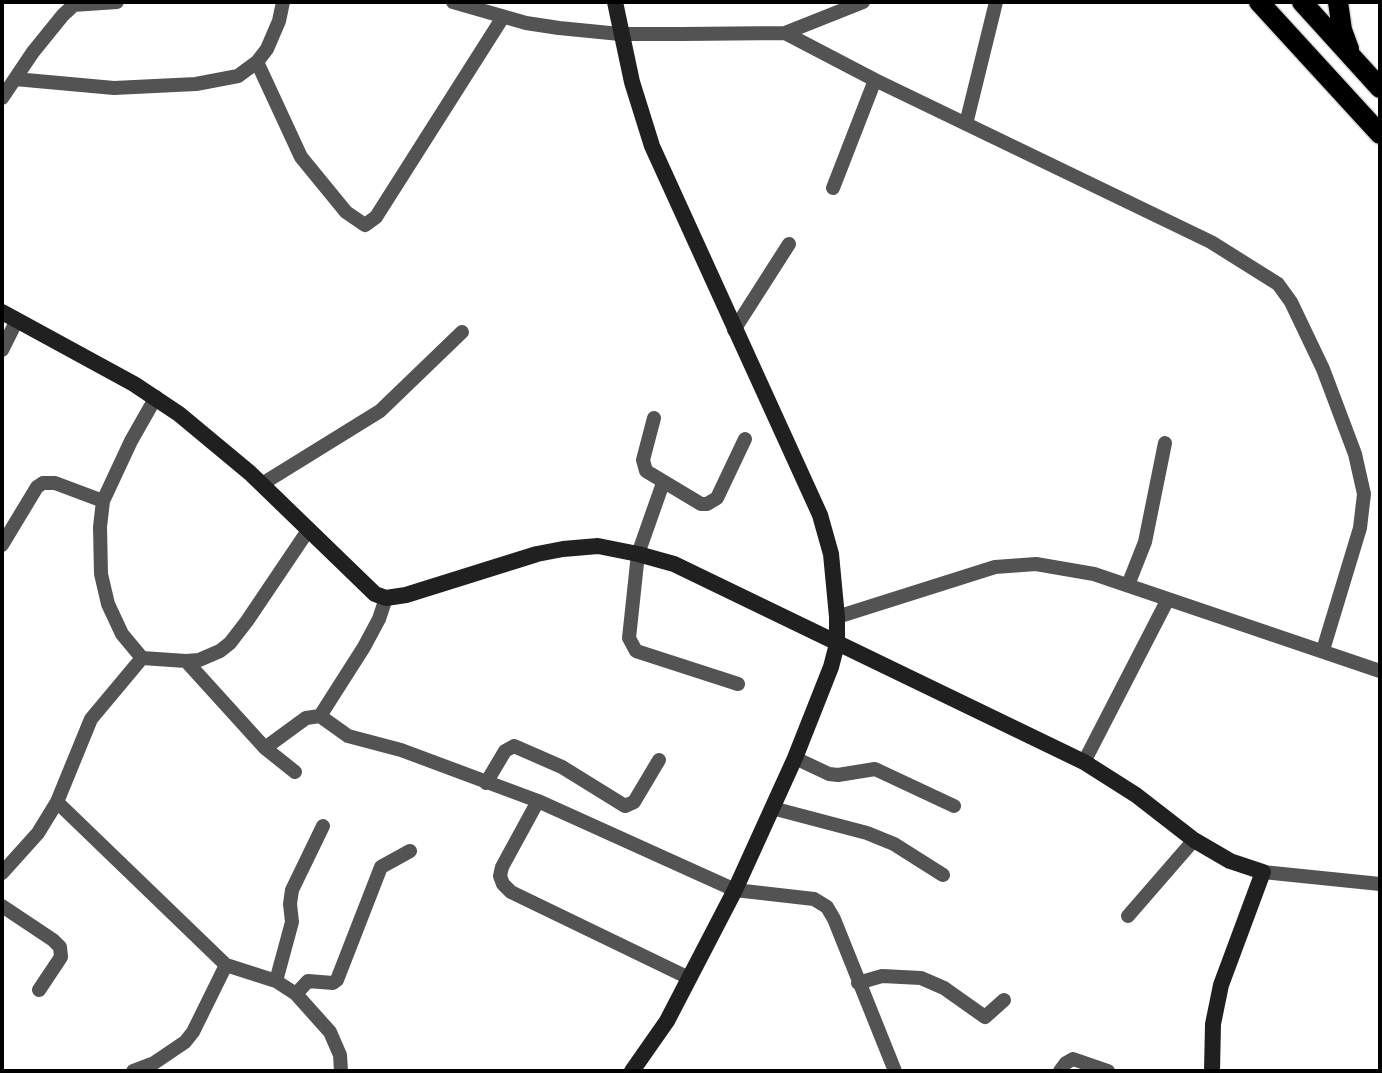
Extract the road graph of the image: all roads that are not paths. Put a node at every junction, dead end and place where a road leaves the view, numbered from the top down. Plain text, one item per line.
1 (117, 2) edge
2 (283, 2) edge
3 (453, 2) edge
4 (615, 2) edge
5 (863, 2) edge
6 (996, 2) edge
7 (1259, 2) edge
8 (1302, 2) edge
9 (1338, 2) edge
10 (67, 6) edge
11 (828, 8) edge
12 (503, 17) junction
13 (785, 33) junction
14 (620, 34) junction
15 (1352, 57) junction
16 (257, 62) junction
17 (15, 79) junction
18 (875, 80) junction
19 (1378, 83) edge
20 (2, 98) edge
21 (966, 124) junction
22 (1380, 134) edge
23 (833, 188) dead end
24 (789, 244) dead end
25 (2, 312) edge
26 (17, 320) junction
27 (734, 330) junction
28 (462, 332) dead end
29 (2, 350) edge
30 (156, 397) junction
31 (654, 418) dead end
32 (745, 439) dead end
33 (1165, 443) dead end
34 (663, 483) junction
35 (262, 484) junction
36 (103, 501) junction
37 (309, 529) junction
38 (2, 545) edge
39 (638, 554) junction
40 (1128, 585) junction
41 (386, 598) junction
42 (1168, 599) junction
43 (837, 617) junction
44 (837, 644) junction
45 (1323, 650) junction
46 (142, 658) junction
47 (186, 661) junction
48 (1380, 671) edge
49 (738, 684) dead end
50 (320, 716) junction
51 (265, 748) junction
52 (795, 758) junction
53 (659, 760) dead end
54 (1084, 762) junction
55 (295, 772) dead end
56 (486, 783) junction
57 (538, 801) junction
58 (57, 802) junction
59 (954, 806) dead end
60 (772, 808) junction
61 (323, 826) dead end
62 (1194, 840) junction
63 (410, 851) dead end
64 (1263, 872) junction
65 (2, 873) edge
66 (943, 875) dead end
67 (1380, 884) edge
68 (735, 890) junction
69 (2, 906) edge
70 (1128, 916) dead end
71 (226, 965) junction
72 (689, 978) junction
73 (276, 981) junction
74 (858, 983) junction
75 (39, 990) dead end
76 (296, 994) junction
77 (1004, 1000) dead end
78 (165, 1064) edge
79 (133, 1071) edge
80 (341, 1071) edge
81 (632, 1071) edge
82 (895, 1071) edge
83 (1060, 1071) edge
84 (1108, 1071) edge
85 (1212, 1071) edge

1 - 10 street
2 - 16 street
3 - 12 street
4 - 14 street
5 - 11 street
6 - 21 street
7 - 22 main road
8 - 15 main road
9 - 15 main road
10 - 17 street
11 - 13 street
12 - 14 street
12 - 16 street
13 - 14 street
13 - 18 street
14 - 27 street
15 - 19 main road
16 - 17 street
17 - 20 street
18 - 21 street
18 - 23 street
21 - 45 street
24 - 27 street
25 - 26 street
26 - 29 street
26 - 30 street
27 - 43 street
28 - 35 street
30 - 35 street
30 - 36 street
31 - 34 street
32 - 34 street
33 - 40 street
34 - 39 street
35 - 37 street
36 - 38 street
36 - 46 street
37 - 41 street
37 - 47 street
39 - 41 street
39 - 44 street
39 - 49 street
40 - 42 street
40 - 43 street
41 - 50 street
42 - 45 street
42 - 54 street
43 - 44 street
44 - 52 street
44 - 54 street
45 - 48 street
46 - 47 street
46 - 58 street
47 - 51 street
50 - 51 street
50 - 56 street
51 - 55 street
52 - 59 street
52 - 60 street
53 - 56 street
54 - 62 street
56 - 57 street
57 - 68 street
57 - 72 street
58 - 65 street
58 - 71 street
60 - 66 street
60 - 68 street
61 - 73 street
62 - 64 street
62 - 70 street
63 - 76 street
64 - 67 street
64 - 85 street
68 - 72 street
68 - 74 street
69 - 75 street
71 - 73 street
71 - 78 street
72 - 81 street
73 - 76 street
74 - 77 street
74 - 82 street
76 - 80 street
78 - 79 street
83 - 84 street

